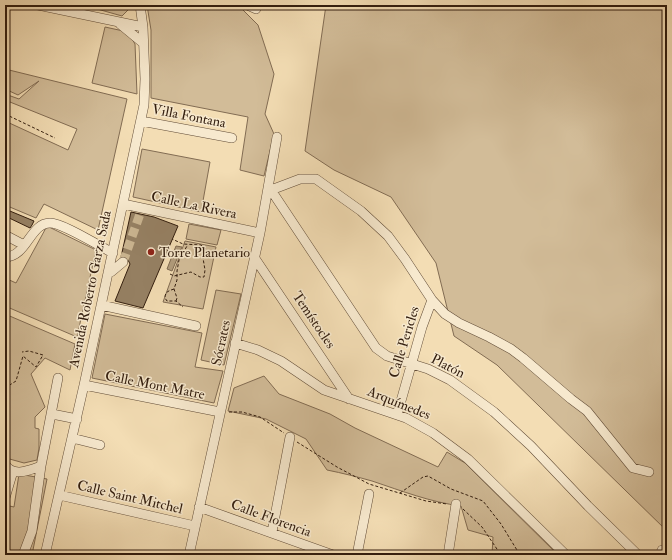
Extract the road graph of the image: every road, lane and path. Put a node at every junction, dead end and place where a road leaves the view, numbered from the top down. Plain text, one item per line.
1 (38, 5) edge
2 (140, 5) edge
3 (247, 5) edge
4 (256, 9) dead end
5 (119, 23) junction
6 (143, 27) junction
7 (143, 43) junction
8 (5, 114) edge
9 (141, 121) junction
10 (277, 137) dead end
11 (55, 138) dead end
12 (232, 138) dead end
13 (269, 190) junction
14 (123, 204) junction
15 (260, 233) junction
16 (5, 235) edge
17 (172, 239) dead end
18 (24, 245) junction
19 (187, 245) junction
20 (112, 253) junction
21 (5, 257) edge
22 (254, 257) junction
23 (123, 262) tunnel mouth
24 (108, 272) junction
25 (170, 274) dead end
26 (177, 274) junction
27 (174, 289) junction
28 (432, 300) junction
29 (176, 301) junction
30 (101, 305) junction
31 (183, 307) dead end
32 (196, 326) dead end
33 (235, 343) junction
34 (22, 352) dead end
35 (411, 364) junction
36 (58, 378) dead end
37 (84, 385) junction
38 (5, 388) edge
39 (349, 399) junction
40 (220, 412) junction
41 (52, 414) junction
42 (397, 415) junction
43 (76, 419) junction
44 (290, 437) junction
45 (72, 438) junction
46 (100, 445) dead end
47 (41, 466) junction
48 (7, 468) edge
49 (649, 472) dead end
50 (368, 494) dead end
51 (59, 495) junction
52 (5, 498) edge
53 (456, 504) dead end
54 (199, 507) junction
55 (195, 526) junction
56 (272, 532) junction
57 (22, 555) edge
58 (45, 555) edge
59 (189, 555) edge
60 (332, 555) edge
61 (357, 555) edge
62 (448, 555) edge
63 (520, 555) edge
64 (566, 555) edge
65 (638, 555) edge

1 - 5 street
2 - 6 street, Avenida Roberto Garza Sada
3 - 4 street
5 - 6 street
5 - 7 street
6 - 7 street, Avenida Roberto Garza Sada
7 - 9 street, Avenida Roberto Garza Sada
8 - 11 path
9 - 12 street, Villa Fontana
9 - 14 street, Avenida Roberto Garza Sada
10 - 13 street, Sócrates
13 - 15 street, Sócrates
13 - 28 street
13 - 35 street, Platón
14 - 15 street, Calle La Rivera
14 - 20 street, Avenida Roberto Garza Sada
15 - 22 street, Sócrates
16 - 18 street
17 - 19 path
18 - 20 street
18 - 21 street
19 - 26 path
19 - 26 path
20 - 24 street, Avenida Roberto Garza Sada
22 - 33 street, Sócrates
22 - 39 street, Temístocles
23 - 24 street
24 - 30 street, Avenida Roberto Garza Sada
25 - 26 path
26 - 27 path
27 - 29 path
27 - 29 path
28 - 35 street, Calle Pericles
28 - 49 street
29 - 31 path
30 - 32 street
30 - 37 street, Avenida Roberto Garza Sada
33 - 39 street, Arquímedes
33 - 40 street, Sócrates
34 - 38 path
35 - 42 street, Calle Pericles
35 - 65 street, Platón
36 - 41 street
37 - 40 street, Calle Mont Matre
37 - 43 street, Avenida Roberto Garza Sada
39 - 42 street, Arquímedes
40 - 44 path
40 - 54 street, Sócrates
41 - 43 street
41 - 47 street
42 - 64 street, Arquímedes
43 - 45 street, Avenida Roberto Garza Sada
44 - 56 street
44 - 63 path
45 - 46 street
45 - 51 street, Avenida Roberto Garza Sada
47 - 48 street
47 - 57 street
48 - 52 street
50 - 61 street
51 - 55 street, Calle Saint Mitchel
51 - 58 street, Avenida Roberto Garza Sada
53 - 62 street
54 - 55 street, Sócrates
54 - 56 street, Calle Florencia
55 - 59 street, Sócrates
56 - 60 street, Calle Florencia

